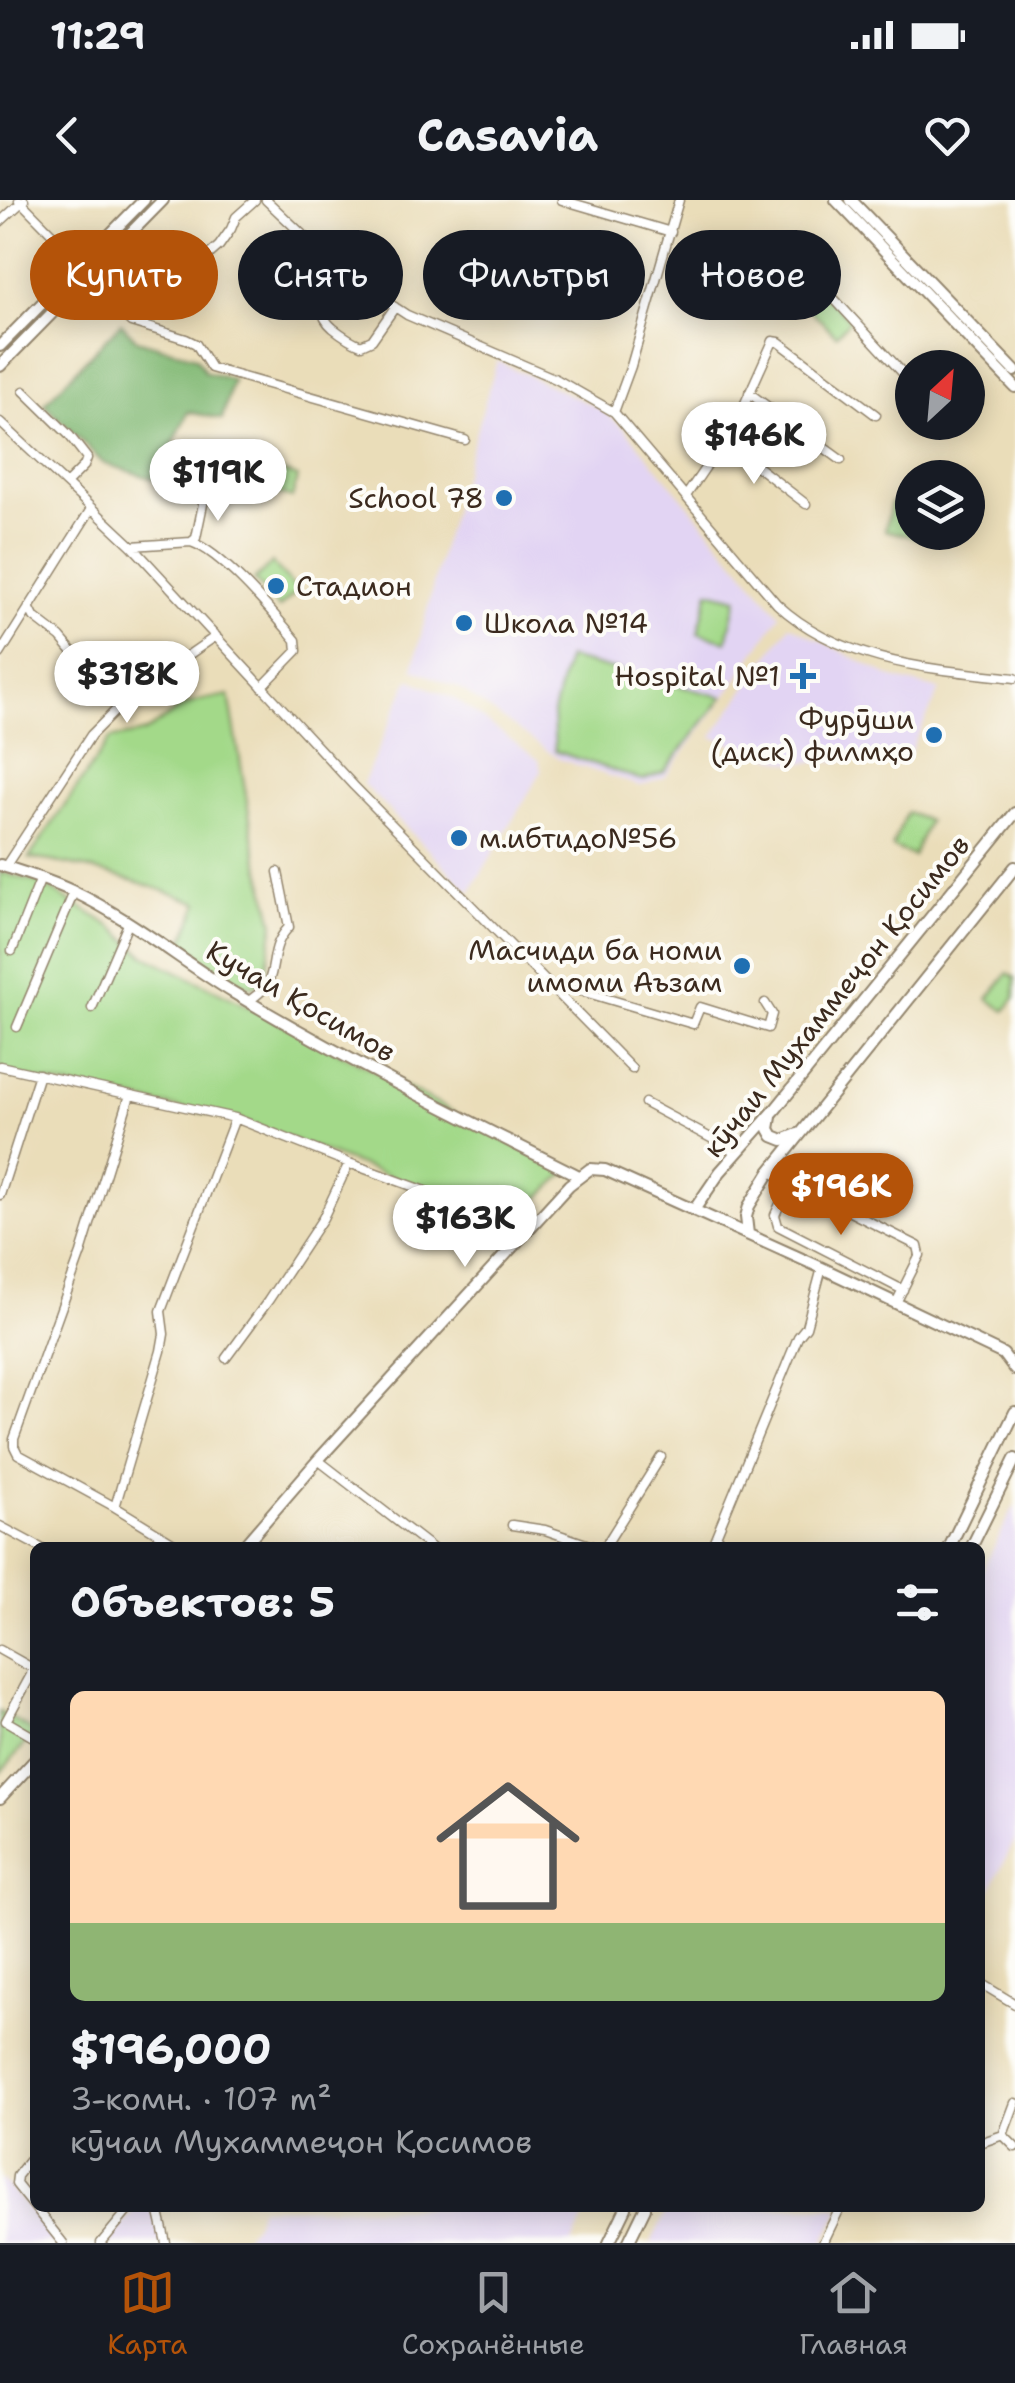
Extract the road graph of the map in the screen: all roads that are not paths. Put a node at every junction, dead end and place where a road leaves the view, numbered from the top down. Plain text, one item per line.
1 (144, 200) edge
2 (163, 200) edge
3 (254, 200) edge
4 (266, 200) edge
5 (562, 200) edge
6 (680, 200) edge
7 (836, 200) edge
8 (851, 200) edge
9 (22, 201) edge
10 (0, 222) edge
11 (49, 230) edge
12 (114, 230) edge
13 (134, 230) edge
14 (298, 230) edge
15 (665, 230) edge
16 (672, 230) edge
17 (218, 247) edge
18 (665, 252) edge
19 (841, 306) edge
20 (403, 312) edge
21 (30, 316) edge
22 (45, 320) edge
23 (128, 320) edge
24 (324, 320) edge
25 (386, 320) edge
26 (0, 346) edge
27 (895, 365) edge
28 (0, 366) edge
29 (1015, 372) edge
30 (1015, 387) edge
31 (24, 392) dead end
32 (749, 393) junction
33 (614, 412) junction
34 (876, 415) dead end
35 (0, 422) edge
36 (464, 440) dead end
37 (724, 441) junction
38 (178, 446) dead end
39 (841, 460) dead end
40 (67, 483) junction
41 (686, 496) junction
42 (806, 504) dead end
43 (91, 509) junction
44 (191, 542) junction
45 (132, 546) junction
46 (30, 607) junction
47 (216, 636) junction
48 (0, 654) edge
49 (1015, 678) edge
50 (262, 687) junction
51 (132, 694) junction
52 (1015, 813) edge
53 (2, 866) edge
54 (1015, 867) edge
55 (278, 872) dead end
56 (41, 878) junction
57 (74, 892) junction
58 (128, 924) junction
59 (12, 951) dead end
60 (553, 987) junction
61 (249, 1002) junction
62 (765, 1003) dead end
63 (92, 1008) dead end
64 (17, 1027) dead end
65 (0, 1066) edge
66 (632, 1069) dead end
67 (39, 1074) junction
68 (130, 1095) junction
69 (645, 1103) dead end
70 (774, 1111) junction
71 (235, 1118) junction
72 (800, 1134) junction
73 (738, 1152) junction
74 (348, 1162) junction
75 (770, 1172) junction
76 (580, 1176) junction
77 (790, 1182) junction
78 (0, 1195) edge
79 (694, 1210) junction
80 (530, 1229) junction
81 (748, 1234) junction
82 (822, 1268) junction
83 (903, 1290) junction
84 (896, 1303) junction
85 (226, 1358) dead end
86 (1012, 1361) edge
87 (1015, 1411) edge
88 (661, 1458) dead end
89 (1015, 1458) edge
90 (318, 1460) junction
91 (116, 1507) junction
92 (512, 1524) dead end
93 (0, 1526) edge
94 (30, 1542) edge
95 (172, 1542) edge
96 (247, 1542) edge
97 (424, 1542) edge
98 (582, 1542) edge
99 (605, 1542) edge
100 (713, 1542) edge
101 (952, 1542) edge
102 (974, 1542) edge
103 (0, 1650) edge
104 (30, 1667) edge
105 (30, 1677) edge
106 (30, 1735) edge
107 (30, 1765) edge
108 (0, 1798) edge
109 (985, 1985) edge
110 (1015, 2004) edge
111 (1015, 2103) edge
112 (1002, 2135) junction
113 (985, 2142) edge
114 (1015, 2147) edge
115 (30, 2159) edge
116 (30, 2202) edge
117 (38, 2212) edge
118 (127, 2212) edge
119 (159, 2212) edge
120 (624, 2212) edge
121 (643, 2212) edge
122 (838, 2212) edge
123 (63, 2243) edge
124 (102, 2243) edge
125 (166, 2243) edge
126 (609, 2243) edge
127 (628, 2243) edge
128 (823, 2243) edge

1 - 12 street
2 - 13 street
3 - 17 street
4 - 14 street
5 - 15 street
6 - 16 street
7 - 30 street
8 - 29 street
9 - 10 street
9 - 11 street
18 - 33 street
19 - 27 street
20 - 33 street
21 - 26 street
22 - 28 street
23 - 36 street
24 - 25 street
31 - 40 street
32 - 34 street
32 - 37 street
32 - 39 street
33 - 41 street
35 - 40 street
37 - 41 street
37 - 42 street
38 - 44 street
40 - 43 street
41 - 49 street
43 - 45 street
43 - 46 street
44 - 45 street
44 - 50 street
45 - 47 street
46 - 48 street
46 - 51 street
47 - 50 street
47 - 51 street
50 - 60 street
51 - 53 street
52 - 70 street, кӯчаи Мухаммеҷон Қосимов
53 - 56 street, Кучаи Қосимов
54 - 72 street, кӯчаи Мухаммеҷон Қосимов
55 - 61 street
56 - 57 street, Кучаи Қосимов
56 - 59 street
57 - 58 street, Кучаи Қосимов
57 - 64 street
58 - 61 street, Кучаи Қосимов
58 - 63 street
60 - 62 street
60 - 66 street
61 - 76 street, Кучаи Қосимов
65 - 67 street
67 - 68 street
67 - 78 street
68 - 71 street
68 - 91 street
69 - 73 street
70 - 72 street
70 - 73 street, кӯчаи Мухаммеҷон Қосимов
71 - 74 street
71 - 91 street
72 - 75 street, кӯчаи Мухаммеҷон Қосимов
73 - 79 street, кӯчаи Мухаммеҷон Қосимов
74 - 80 street
74 - 85 street
75 - 77 street
75 - 81 street, кӯчаи Мухаммеҷон Қосимов
76 - 79 street
76 - 80 street
77 - 83 street
77 - 83 street
79 - 81 street
80 - 90 street
81 - 82 street
82 - 84 street
82 - 100 street
83 - 84 street
84 - 86 street
87 - 101 street
88 - 99 street
89 - 102 street
90 - 96 street
90 - 97 street
91 - 95 street
92 - 98 street
93 - 94 street
103 - 104 street
105 - 106 street
107 - 108 street
109 - 110 street
111 - 112 street
112 - 113 street
112 - 114 street
115 - 116 street
117 - 123 street
118 - 124 street
119 - 125 street
120 - 126 street
121 - 127 street
122 - 128 street

